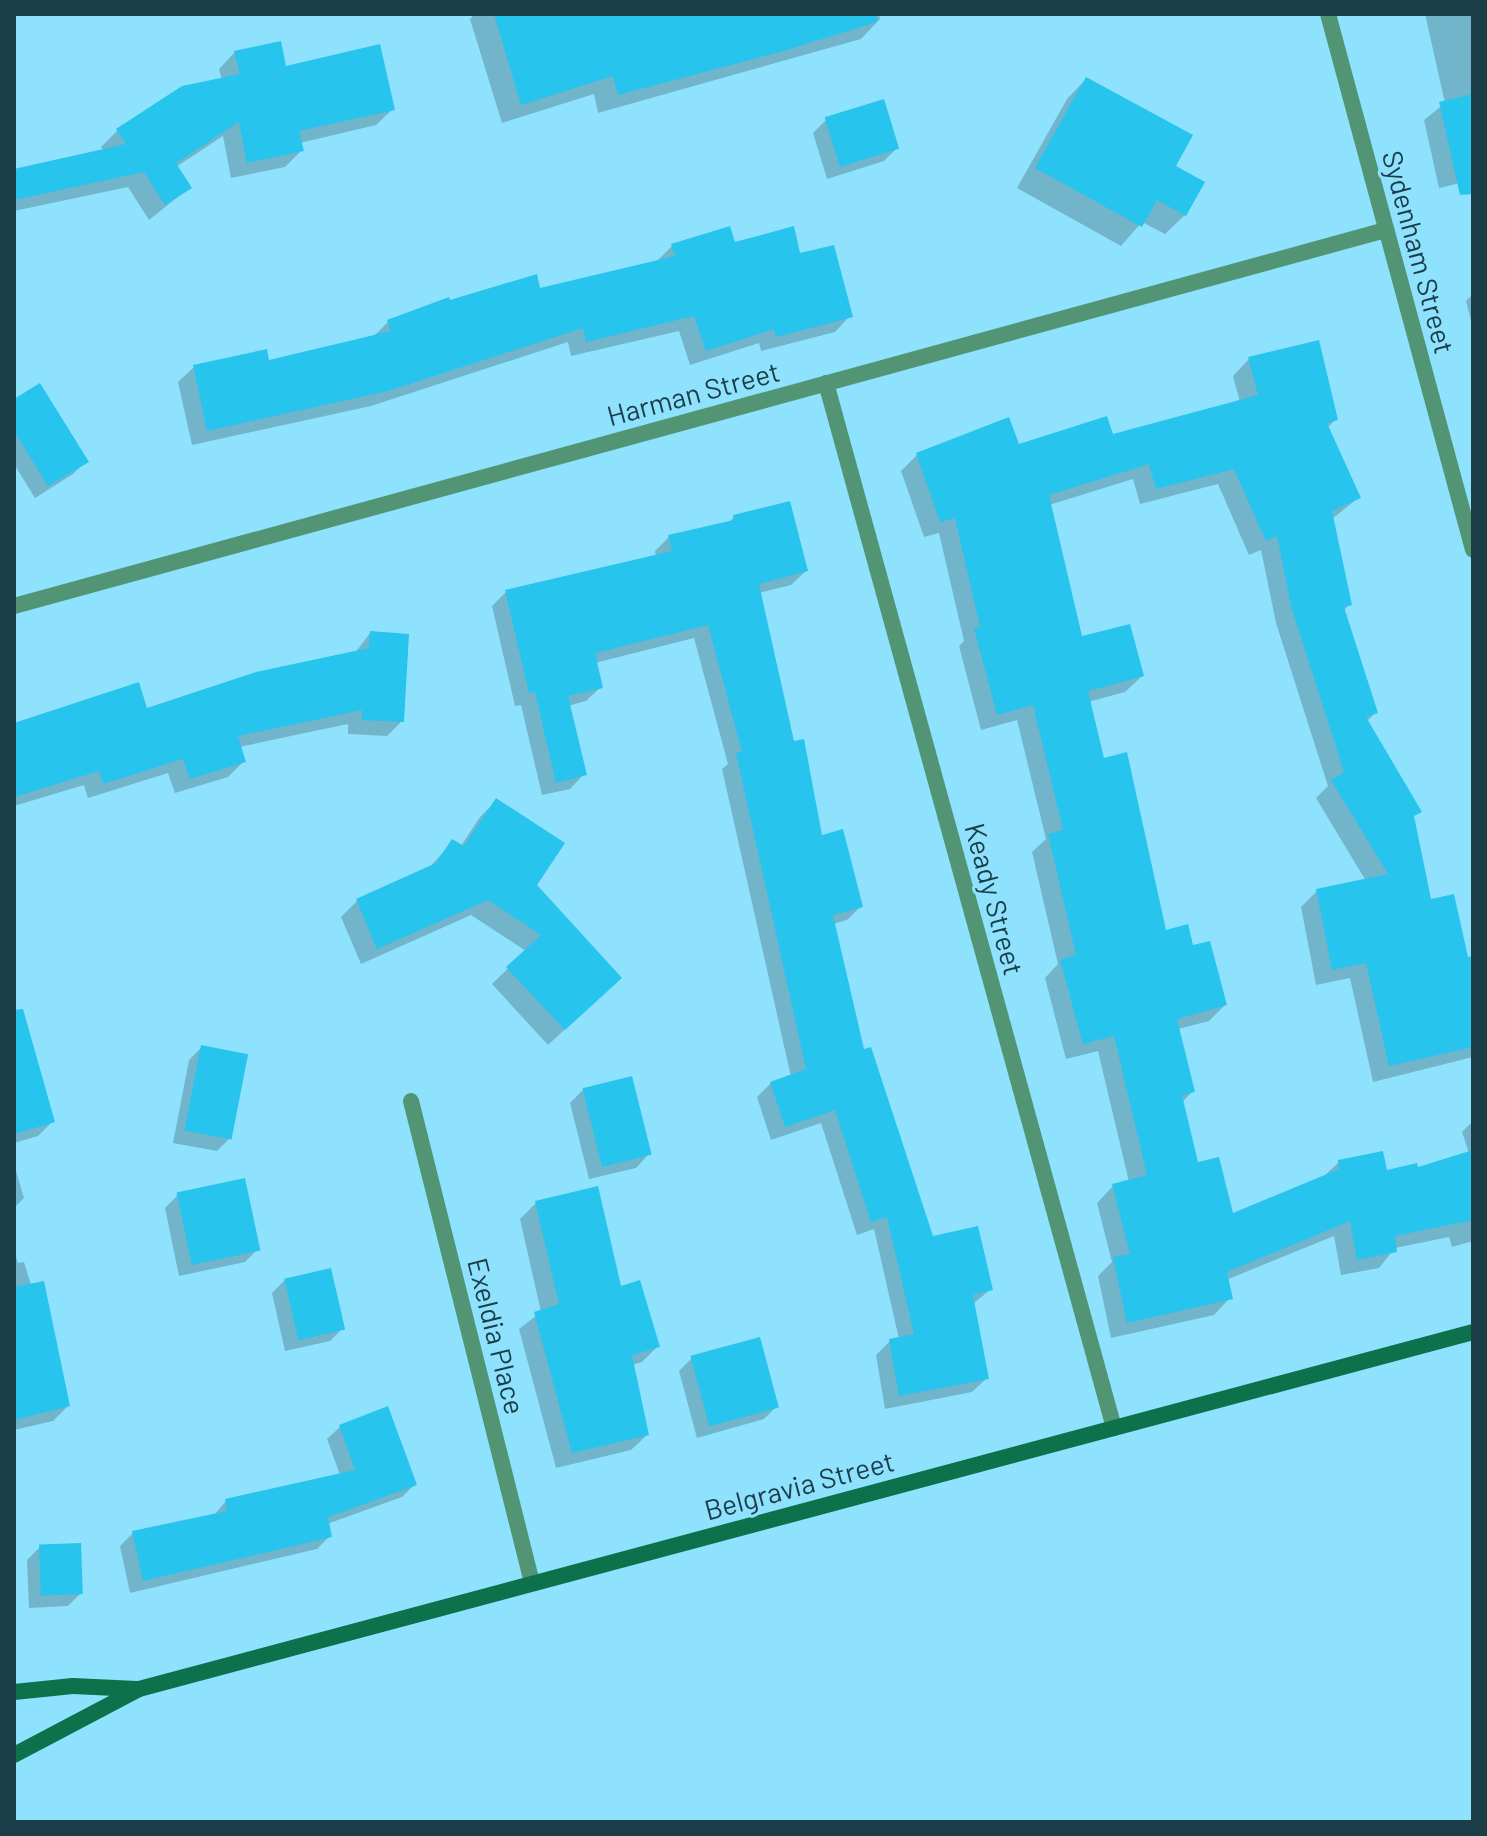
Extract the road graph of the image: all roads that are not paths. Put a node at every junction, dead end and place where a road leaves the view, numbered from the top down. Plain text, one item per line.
1 (1328, 14) edge
2 (1386, 230) junction
3 (826, 383) junction
4 (1473, 550) edge
5 (14, 606) edge
6 (411, 1101) dead end
7 (1473, 1332) edge
8 (1114, 1428) junction
9 (532, 1583) junction
10 (139, 1689) junction
11 (14, 1692) edge
12 (14, 1755) edge

1 - 2 street, Sydenham Street
2 - 3 street, Harman Street
2 - 4 street, Sydenham Street
3 - 5 street, Harman Street
3 - 8 street, Keady Street
6 - 9 street, Exeldia Place
7 - 8 street, Belgravia Street
8 - 9 street, Belgravia Street
9 - 10 street, Belgravia Street
10 - 11 street, Belgravia Street
10 - 12 street, Belgravia Street

